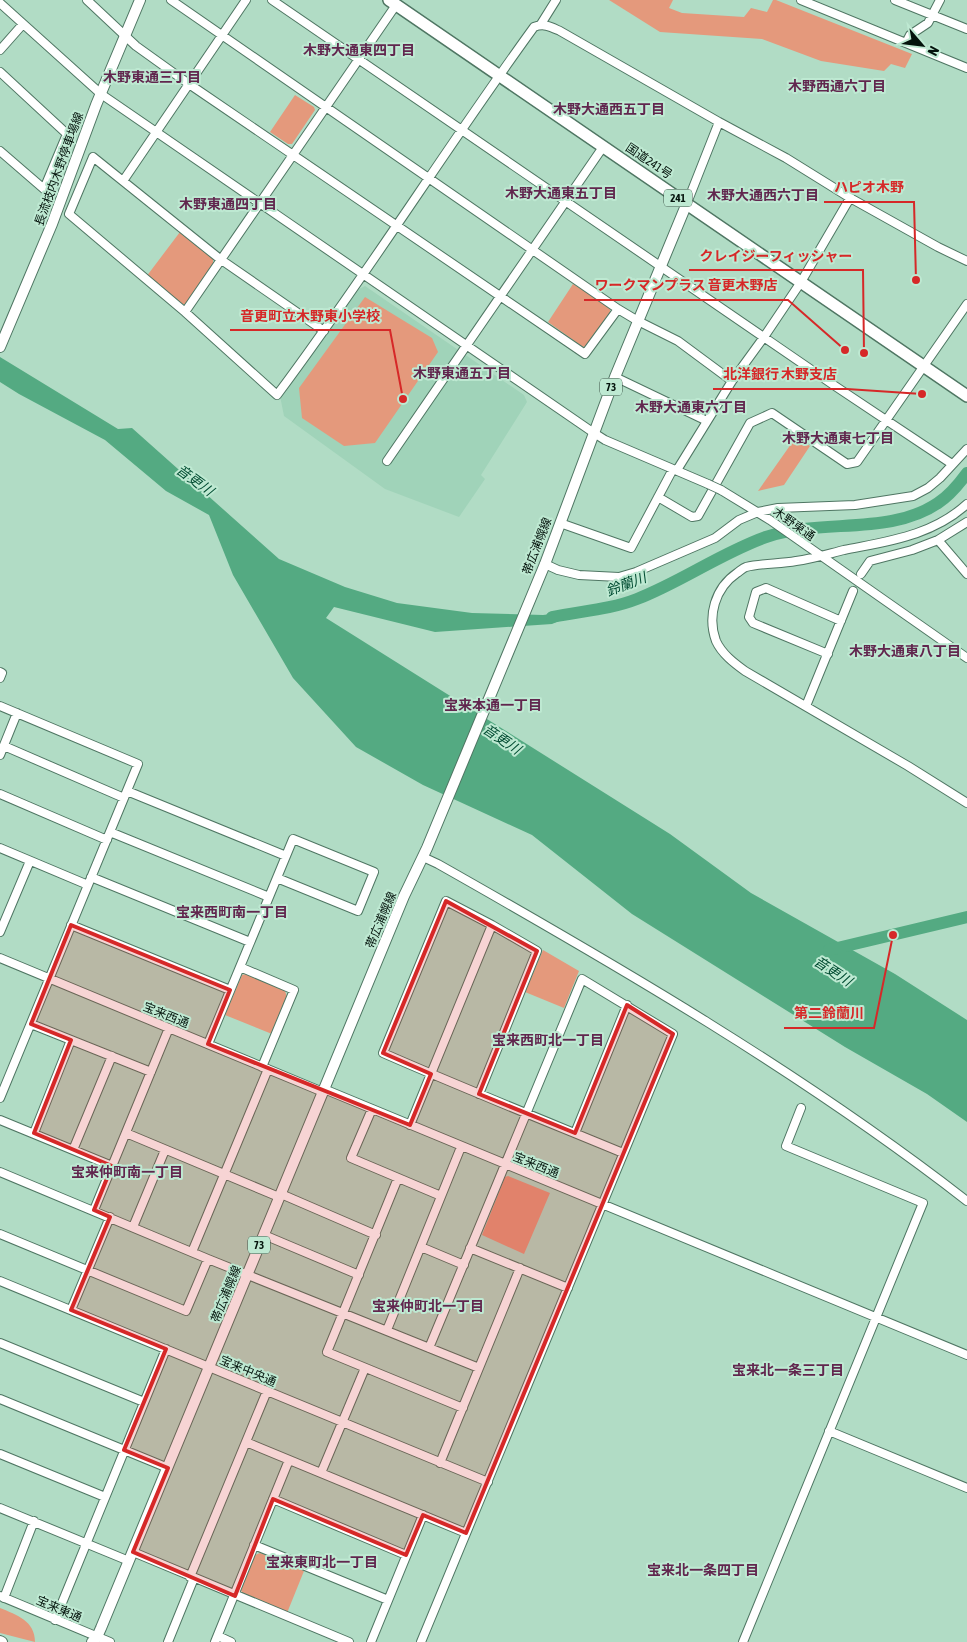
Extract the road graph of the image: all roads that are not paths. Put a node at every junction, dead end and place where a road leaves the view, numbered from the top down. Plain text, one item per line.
1 (86, 0) edge
2 (140, 0) edge
3 (171, 0) edge
4 (246, 0) edge
5 (272, 0) edge
6 (801, 0) edge
7 (895, 0) edge
8 (940, 0) edge
9 (392, 2) edge
10 (552, 2) edge
11 (0, 3) edge
12 (933, 16) junction
13 (23, 24) junction
14 (541, 24) junction
15 (967, 29) edge
16 (126, 35) junction
17 (222, 36) junction
18 (906, 43) junction
19 (0, 50) edge
20 (358, 60) junction
21 (967, 68) edge
22 (0, 72) edge
23 (498, 76) junction
24 (189, 84) junction
25 (101, 94) junction
26 (325, 108) junction
27 (719, 122) junction
28 (461, 129) junction
29 (156, 133) junction
30 (603, 147) junction
31 (0, 151) edge
32 (293, 154) junction
33 (429, 178) junction
34 (123, 181) junction
35 (850, 198) junction
36 (565, 201) junction
37 (260, 204) junction
38 (687, 204) junction
39 (397, 225) junction
40 (532, 249) junction
41 (220, 259) junction
42 (967, 261) edge
43 (661, 266) junction
44 (363, 275) junction
45 (801, 282) junction
46 (500, 295) junction
47 (967, 304) edge
48 (618, 309) junction
49 (185, 312) junction
50 (638, 321) junction
51 (324, 332) junction
52 (764, 337) junction
53 (466, 345) junction
54 (0, 347) edge
55 (925, 366) junction
56 (615, 377) junction
57 (732, 381) junction
58 (967, 396) edge
59 (886, 421) junction
60 (707, 422) junction
61 (594, 433) junction
62 (967, 449) edge
63 (386, 461) dead end
64 (952, 464) junction
65 (675, 469) junction
66 (658, 497) junction
67 (967, 504) edge
68 (758, 512) junction
69 (967, 522) edge
70 (560, 523) junction
71 (938, 540) junction
72 (820, 555) junction
73 (543, 568) junction
74 (861, 574) dead end
75 (967, 574) edge
76 (853, 590) dead end
77 (841, 621) junction
78 (828, 654) junction
79 (967, 658) edge
80 (0, 672) edge
81 (0, 678) edge
82 (0, 706) edge
83 (806, 706) junction
84 (17, 713) junction
85 (4, 746) junction
86 (0, 755) edge
87 (0, 794) edge
88 (126, 794) junction
89 (967, 803) edge
90 (110, 832) junction
91 (106, 840) junction
92 (0, 848) edge
93 (425, 853) junction
94 (286, 856) junction
95 (30, 860) junction
96 (91, 877) junction
97 (277, 878) junction
98 (88, 885) junction
99 (269, 897) junction
100 (71, 925) junction
101 (492, 925) junction
102 (0, 932) edge
103 (250, 942) junction
104 (0, 958) edge
105 (240, 967) junction
106 (49, 979) junction
107 (230, 990) junction
108 (627, 1006) junction
109 (31, 1024) junction
110 (169, 1028) junction
111 (71, 1040) junction
112 (208, 1044) junction
113 (112, 1056) junction
114 (265, 1068) junction
115 (151, 1072) junction
116 (431, 1074) junction
117 (324, 1090) junction
118 (479, 1094) junction
119 (0, 1098) edge
120 (801, 1108) dead end
121 (372, 1109) junction
122 (526, 1114) junction
123 (0, 1120) edge
124 (410, 1125) junction
125 (34, 1133) junction
126 (126, 1133) junction
127 (575, 1134) junction
128 (461, 1147) junction
129 (73, 1150) junction
130 (165, 1150) junction
131 (623, 1153) junction
132 (505, 1164) junction
133 (112, 1166) junction
134 (0, 1172) edge
135 (225, 1174) junction
136 (398, 1178) junction
137 (280, 1195) junction
138 (441, 1196) junction
139 (967, 1201) edge
140 (602, 1204) junction
141 (94, 1210) junction
142 (110, 1217) junction
143 (133, 1227) junction
144 (0, 1234) edge
145 (376, 1234) junction
146 (264, 1235) junction
147 (421, 1247) junction
148 (470, 1248) junction
149 (192, 1252) junction
150 (208, 1259) junction
151 (464, 1265) junction
152 (520, 1268) junction
153 (88, 1270) junction
154 (247, 1274) junction
155 (359, 1275) junction
156 (0, 1281) edge
157 (568, 1288) junction
158 (71, 1310) junction
159 (343, 1312) junction
160 (876, 1317) junction
161 (387, 1330) junction
162 (0, 1343) edge
163 (429, 1348) junction
164 (166, 1349) junction
165 (967, 1355) edge
166 (210, 1367) junction
167 (365, 1368) junction
168 (479, 1368) junction
169 (267, 1391) junction
170 (0, 1399) edge
171 (144, 1402) junction
172 (462, 1408) junction
173 (342, 1422) junction
174 (829, 1432) junction
175 (246, 1442) junction
176 (124, 1450) junction
177 (0, 1454) edge
178 (289, 1460) junction
179 (440, 1462) junction
180 (168, 1468) junction
181 (321, 1474) junction
182 (488, 1482) junction
183 (967, 1488) edge
184 (105, 1497) junction
185 (273, 1499) junction
186 (0, 1508) edge
187 (423, 1515) junction
188 (34, 1522) junction
189 (466, 1532) junction
190 (86, 1543) junction
191 (254, 1545) junction
192 (406, 1555) junction
193 (131, 1557) junction
194 (192, 1578) junction
195 (235, 1596) junction
196 (2, 1597) edge
197 (388, 1600) junction
198 (55, 1620) junction
199 (94, 1639) edge
200 (217, 1639) edge
201 (110, 1642) edge
202 (168, 1642) edge
203 (231, 1642) edge
204 (348, 1642) edge
205 (371, 1642) edge
206 (421, 1642) edge
207 (743, 1642) edge

1 - 16 street
2 - 16 main road, 長流枝内木野停車場線
3 - 17 street
4 - 17 street
5 - 20 street
6 - 18 street
7 - 12 street
8 - 12 street
9 - 20 street
9 - 23 highway, 国道241号 / 241
10 - 14 street
11 - 13 street, 木野東通
12 - 15 street
12 - 18 street
13 - 19 street
13 - 25 street, 木野東通
14 - 23 street
14 - 27 street
16 - 24 street
16 - 25 main road, 長流枝内木野停車場線
17 - 24 street
17 - 26 street
18 - 21 street
20 - 26 street
20 - 28 street
22 - 31 street
23 - 28 street
23 - 30 highway, 国道241号 / 241
24 - 29 street
24 - 32 street
25 - 29 street, 木野東通
25 - 54 main road, 長流枝内木野停車場線
26 - 32 street
26 - 33 street
27 - 35 street
27 - 38 street
28 - 33 street
28 - 36 street
29 - 34 street
29 - 37 street, 木野東通
30 - 36 street
30 - 38 highway, 国道241号 / 241
32 - 37 street
32 - 39 street
33 - 39 street
33 - 40 street
34 - 41 street
34 - 49 street
35 - 42 street
35 - 45 street
36 - 40 street
36 - 43 street
37 - 41 street
37 - 44 street, 木野東通
38 - 43 main road, 帯広浦幌線 / 73
38 - 45 highway, 国道241号 / 241
39 - 44 street
39 - 46 street
40 - 46 street
40 - 48 street
41 - 49 street
41 - 51 street
43 - 50 main road, 帯広浦幌線 / 73
43 - 52 street
44 - 51 street
44 - 53 street, 木野東通
45 - 52 street
45 - 55 highway, 国道241号 / 241
46 - 48 street
46 - 53 street
47 - 55 street
48 - 50 street
49 - 51 street
50 - 56 main road, 帯広浦幌線 / 73
50 - 57 street
52 - 57 street
52 - 59 street
53 - 61 street, 木野東通
53 - 63 street
55 - 58 highway, 国道241号 / 241
55 - 59 street
56 - 60 street
56 - 61 main road, 帯広浦幌線 / 73
57 - 60 street
59 - 64 street
59 - 66 street
60 - 65 street
61 - 65 street, 木野東通
61 - 70 main road, 帯広浦幌線 / 73
62 - 64 street
64 - 68 street
65 - 66 street
65 - 68 street, 木野東通, bridge
66 - 70 street
67 - 72 street
68 - 72 street, 木野東通
68 - 73 street
69 - 71 street
70 - 73 main road, 帯広浦幌線 / 73
71 - 74 street
71 - 75 street
72 - 79 street, 木野東通
72 - 83 street
73 - 93 main road, 帯広浦幌線 / 73
76 - 77 street
77 - 78 street
77 - 78 street
78 - 83 street
80 - 81 street
82 - 84 street
83 - 89 street
84 - 85 street
84 - 88 street
85 - 86 street
85 - 88 street
87 - 91 street
88 - 90 street
88 - 94 street
90 - 91 street
90 - 99 street
91 - 96 street
92 - 95 street
93 - 117 main road, 帯広浦幌線 / 73
93 - 139 street
94 - 97 street
94 - 97 street
95 - 98 street
95 - 102 street
96 - 98 street
96 - 103 street
97 - 99 street
98 - 100 street
99 - 103 street
100 - 106 street
100 - 107 street
101 - 116 street
101 - 116 street
101 - 118 street
103 - 105 street
104 - 106 street, 宝来西通
105 - 107 street
105 - 114 street
106 - 109 street
106 - 110 street, 宝来西通
107 - 112 street
108 - 122 street
108 - 127 street
108 - 131 street
109 - 111 street
109 - 119 street
110 - 112 street, 宝来西通
110 - 115 street
111 - 113 street
111 - 125 street
112 - 114 street, 宝来西通
113 - 115 street
113 - 129 street
114 - 117 street, 宝来西通
114 - 135 street
115 - 126 street
116 - 118 street
116 - 124 street
117 - 121 street, 宝来西通
117 - 137 main road, 帯広浦幌線 / 73
118 - 122 street
120 - 160 street
121 - 124 street, 宝来西通
121 - 136 street
122 - 127 street
122 - 132 street
123 - 125 street
124 - 128 street, 宝来西通
125 - 129 street
126 - 130 street
126 - 133 street
127 - 131 street
128 - 132 street, 宝来西通
128 - 138 street
129 - 133 street
130 - 135 street
130 - 143 street
131 - 140 street
132 - 140 street, 宝来西通
132 - 148 street
133 - 141 street
134 - 141 street
135 - 137 street
135 - 149 street
136 - 138 street
136 - 145 street
137 - 145 street
137 - 146 main road, 帯広浦幌線 / 73
138 - 147 street
140 - 157 street
140 - 160 street, 宝来西通
141 - 142 street
142 - 143 street
142 - 153 street
143 - 149 street
144 - 153 street
145 - 155 street
146 - 154 main road, 帯広浦幌線 / 73
146 - 155 street
147 - 151 street
147 - 161 street
148 - 151 street
148 - 152 street
149 - 150 street
150 - 153 street
150 - 154 street
151 - 163 street
152 - 157 street
152 - 168 street
153 - 158 street
154 - 159 street
154 - 166 main road, 帯広浦幌線 / 73
155 - 159 street
156 - 158 street, 宝来中央通
157 - 182 street
158 - 164 street, 宝来中央通
159 - 161 street
159 - 167 street
160 - 165 street, 宝来西通
160 - 174 street
161 - 163 street
162 - 171 street
163 - 168 street
164 - 166 street, 宝来中央通
164 - 171 street
166 - 169 street, 宝来中央通
166 - 180 main road, 帯広浦幌線 / 73
167 - 172 street
167 - 173 street
168 - 172 street
169 - 173 street, 宝来中央通
169 - 175 street
170 - 176 street
171 - 176 street
172 - 179 street
173 - 179 street, 宝来中央通
173 - 181 street
174 - 183 street
174 - 207 street
175 - 178 street
175 - 194 street
176 - 180 street
176 - 184 street
177 - 184 street
178 - 181 street
178 - 185 street
179 - 182 street, 宝来中央通
180 - 193 main road, 帯広浦幌線 / 73
181 - 187 street
182 - 189 street
184 - 190 street
185 - 191 street
185 - 192 street
186 - 188 street
187 - 189 street
187 - 192 street
188 - 190 street
188 - 196 street
189 - 206 street
190 - 193 street
190 - 198 street
191 - 195 street
191 - 197 street
192 - 197 street
193 - 194 street
193 - 199 main road, 帯広浦幌線 / 73
194 - 195 street
194 - 202 street
195 - 200 street
195 - 204 street
196 - 198 street, 宝来東通
197 - 205 street
198 - 199 street, 宝来東通
199 - 201 street, 宝来東通
200 - 203 street

